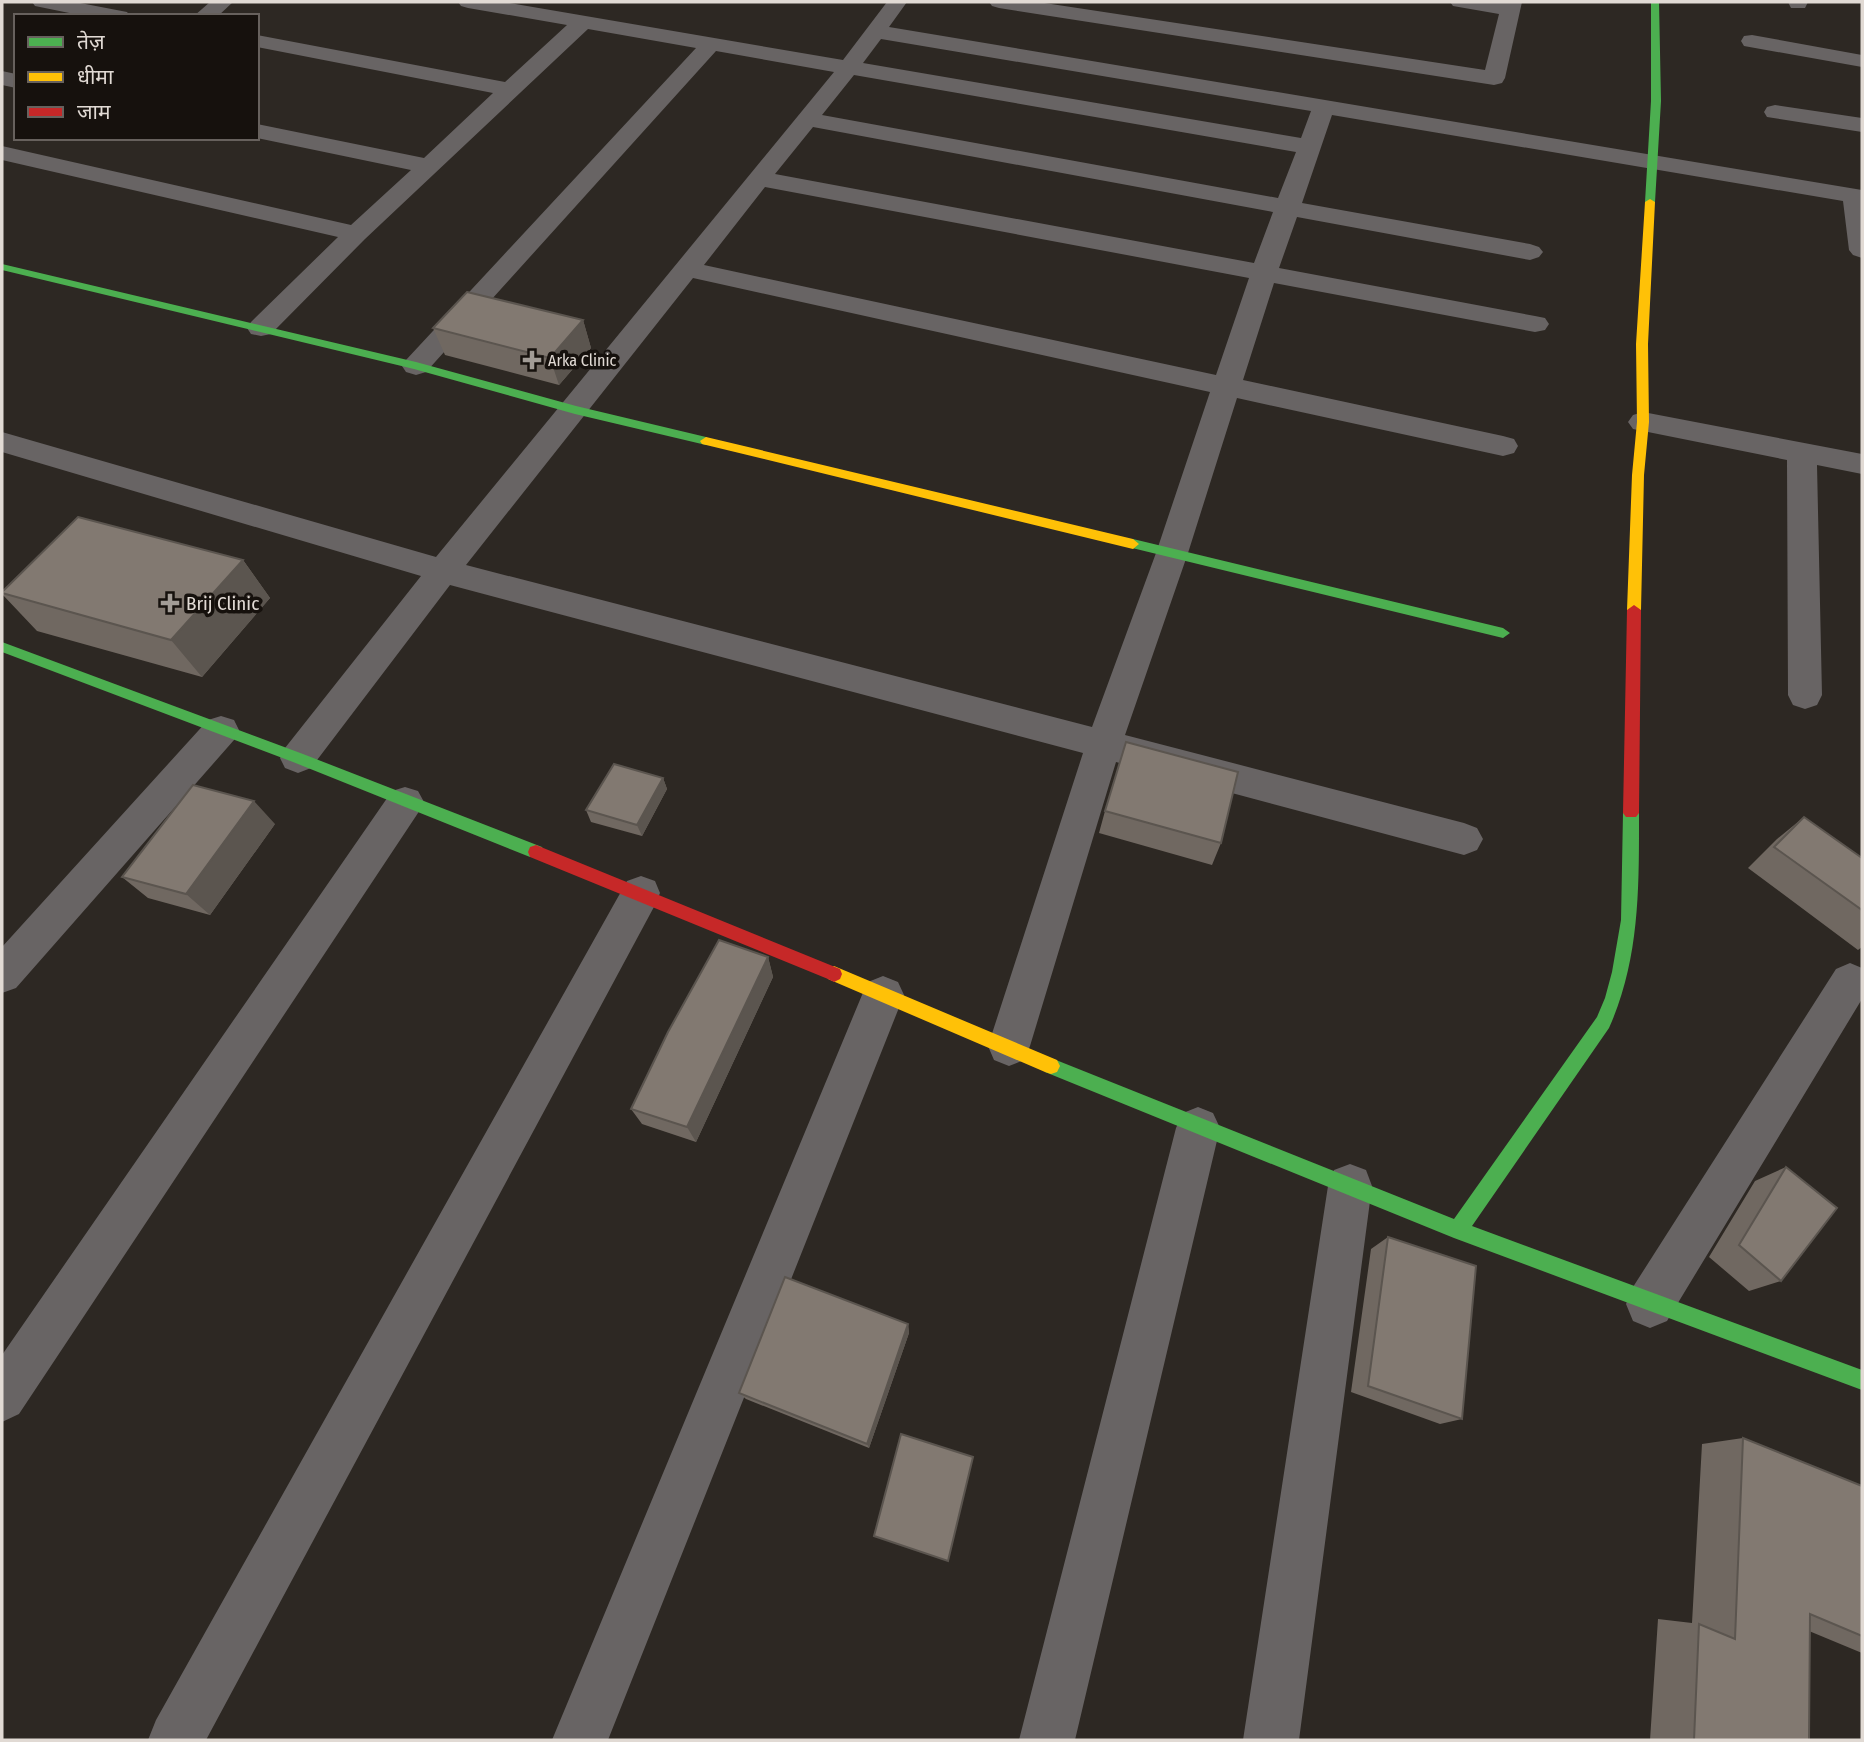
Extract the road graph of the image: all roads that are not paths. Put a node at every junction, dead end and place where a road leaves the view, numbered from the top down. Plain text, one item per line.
1 (42, 2) edge
2 (223, 2) edge
3 (468, 2) edge
4 (897, 2) edge
5 (999, 2) edge
6 (1137, 2) edge
7 (1460, 2) edge
8 (1655, 2) edge
9 (1512, 5) edge
10 (109, 14) edge
11 (207, 14) edge
12 (1126, 21) junction
13 (583, 22) junction
14 (874, 31) junction
15 (259, 41) edge
16 (1752, 41) dead end
17 (712, 43) junction
18 (1862, 61) edge
19 (849, 67) junction
20 (510, 90) junction
21 (1324, 106) junction
22 (1775, 112) dead end
23 (807, 119) junction
24 (1862, 125) edge
25 (259, 131) edge
26 (23, 140) edge
27 (1310, 147) junction
28 (3, 154) edge
29 (1654, 162) junction
30 (429, 166) junction
31 (761, 178) junction
32 (1858, 196) edge
33 (1287, 209) junction
34 (356, 234) junction
35 (1862, 250) edge
36 (1530, 252) dead end
37 (2, 267) edge
38 (686, 268) junction
39 (1263, 275) junction
40 (1535, 324) dead end
41 (261, 328) junction
42 (416, 366) junction
43 (1226, 387) junction
44 (575, 410) junction
45 (1643, 422) junction
46 (2, 442) edge
47 (1503, 446) dead end
48 (1802, 452) junction
49 (1862, 464) edge
50 (1171, 553) junction
51 (443, 571) junction
52 (1503, 633) dead end
53 (2, 647) edge
54 (1805, 695) dead end
55 (221, 730) junction
56 (1104, 743) junction
57 (298, 758) junction
58 (405, 802) junction
59 (1464, 839) dead end
60 (641, 893) junction
61 (2, 975) edge
62 (1850, 982) dead end
63 (883, 995) junction
64 (1009, 1046) junction
65 (1198, 1128) junction
66 (1350, 1186) junction
67 (1459, 1229) junction
68 (1650, 1304) junction
69 (1862, 1380) edge
70 (2, 1397) edge
71 (176, 1740) edge
72 (580, 1740) edge
73 (1047, 1740) edge
74 (1271, 1740) edge

1 - 10 street
2 - 11 street
3 - 13 street
4 - 14 street
5 - 12 street
6 - 12 street
7 - 9 street
8 - 29 street
9 - 12 street
13 - 17 street
13 - 20 street
14 - 19 street
14 - 21 street
15 - 20 street
16 - 18 street
17 - 19 street
17 - 42 street
19 - 23 street
19 - 27 street
20 - 30 street
21 - 27 street
21 - 29 street
22 - 24 street
23 - 31 street
23 - 33 street
25 - 30 street
26 - 28 street
27 - 33 street
28 - 34 street
29 - 32 street
29 - 45 street
30 - 34 street
31 - 38 street
31 - 39 street
32 - 35 street
33 - 36 street
33 - 39 street
34 - 41 street
37 - 41 street
38 - 43 street
38 - 44 street
39 - 40 street
39 - 43 street
41 - 42 street
42 - 44 street
43 - 47 street
43 - 50 street
44 - 50 street
44 - 51 street
45 - 48 street
45 - 67 street
46 - 51 street
48 - 49 street
48 - 54 street
50 - 52 street
50 - 56 street
51 - 56 street
51 - 57 street
53 - 55 street
55 - 57 street
55 - 61 street
56 - 59 street
56 - 64 street
57 - 58 street
58 - 60 street
58 - 70 street
60 - 63 street
60 - 71 street
62 - 68 street
63 - 64 street
63 - 72 street
64 - 65 street
65 - 66 street
65 - 73 street
66 - 67 street
66 - 74 street
67 - 68 street
68 - 69 street

